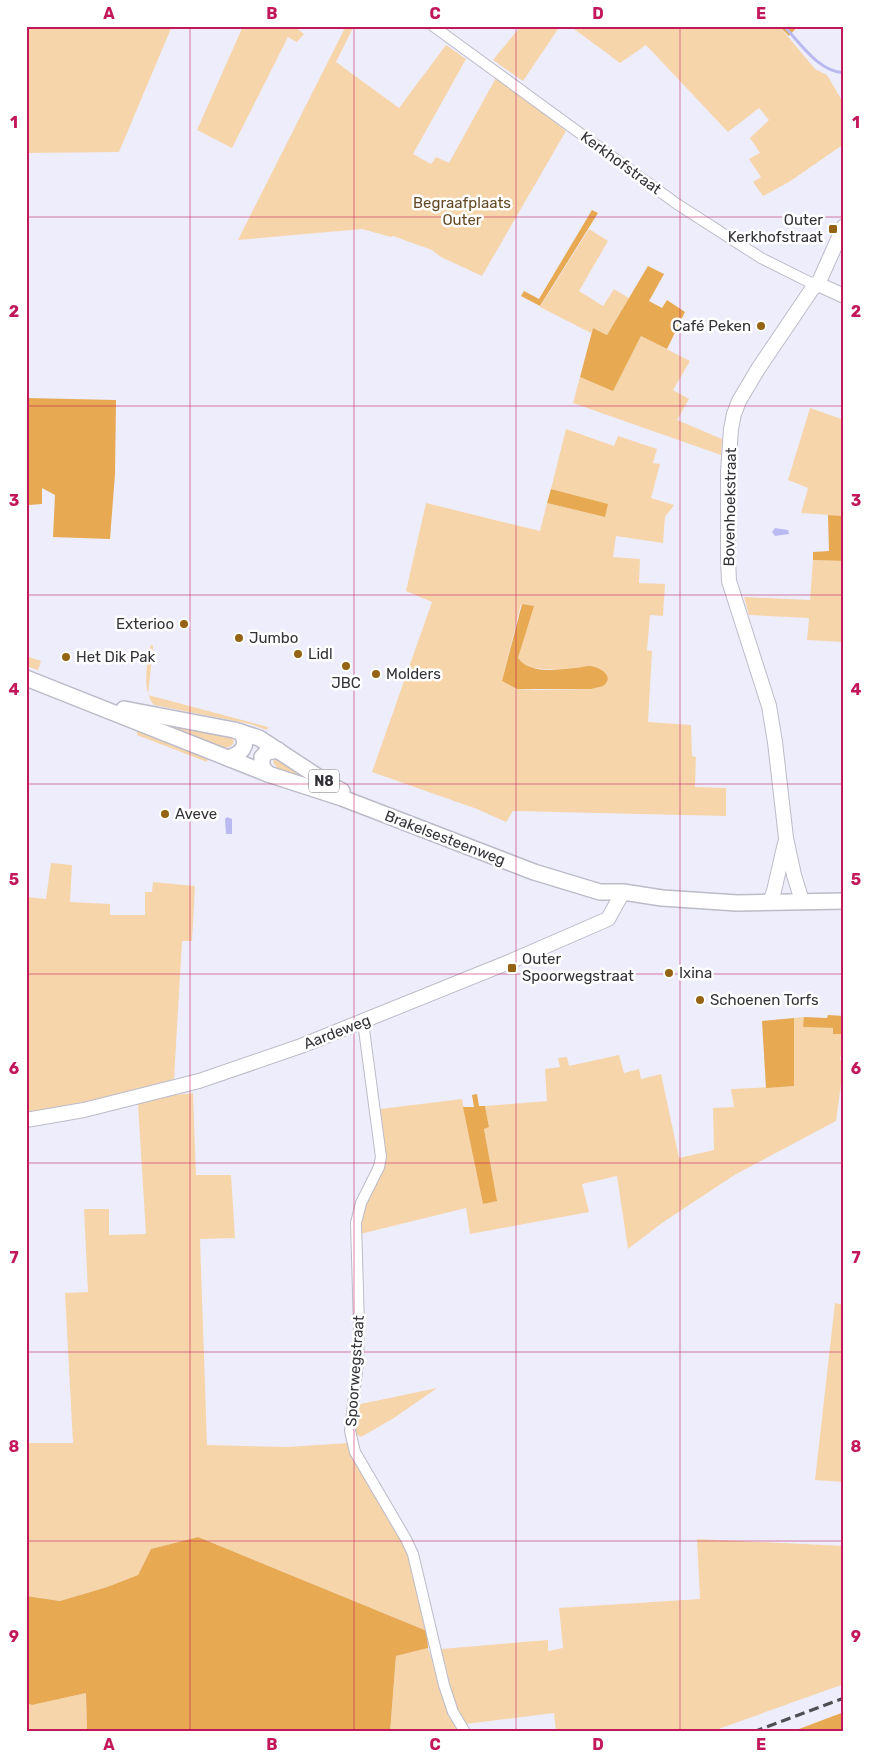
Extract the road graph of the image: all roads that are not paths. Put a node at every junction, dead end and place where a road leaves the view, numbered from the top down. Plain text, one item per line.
1 (433, 26) edge
2 (844, 226) edge
3 (818, 284) junction
4 (844, 296) edge
5 (26, 673) edge
6 (26, 678) edge
7 (241, 732) junction
8 (278, 750) junction
9 (228, 758) junction
10 (268, 774) junction
11 (786, 838) junction
12 (623, 892) junction
13 (844, 901) edge
14 (770, 902) junction
15 (802, 902) junction
16 (363, 1022) junction
17 (26, 1120) edge
18 (465, 1732) edge

1 - 3 street, Kerkhofstraat
2 - 3 street, Bovenhoekstraat
3 - 4 street
3 - 11 street, Bovenhoekstraat
5 - 7 main road, Brakelsesteenweg / N8
6 - 9 main road, Brakelsesteenweg / N8
7 - 8 main road, Brakelsesteenweg / N8
7 - 9 main road
8 - 10 main road
8 - 12 main road, Brakelsesteenweg / N8
9 - 10 main road, Brakelsesteenweg / N8
10 - 12 main road, Brakelsesteenweg / N8
11 - 14 street, Bovenhoekstraat
11 - 15 street, Bovenhoekstraat
12 - 14 main road, Brakelsesteenweg / N8
12 - 16 street, Aardeweg
13 - 15 main road, Brakelsesteenweg / N8
14 - 15 main road, Brakelsesteenweg / N8
16 - 17 street, Aardeweg
16 - 18 street, Spoorwegstraat

